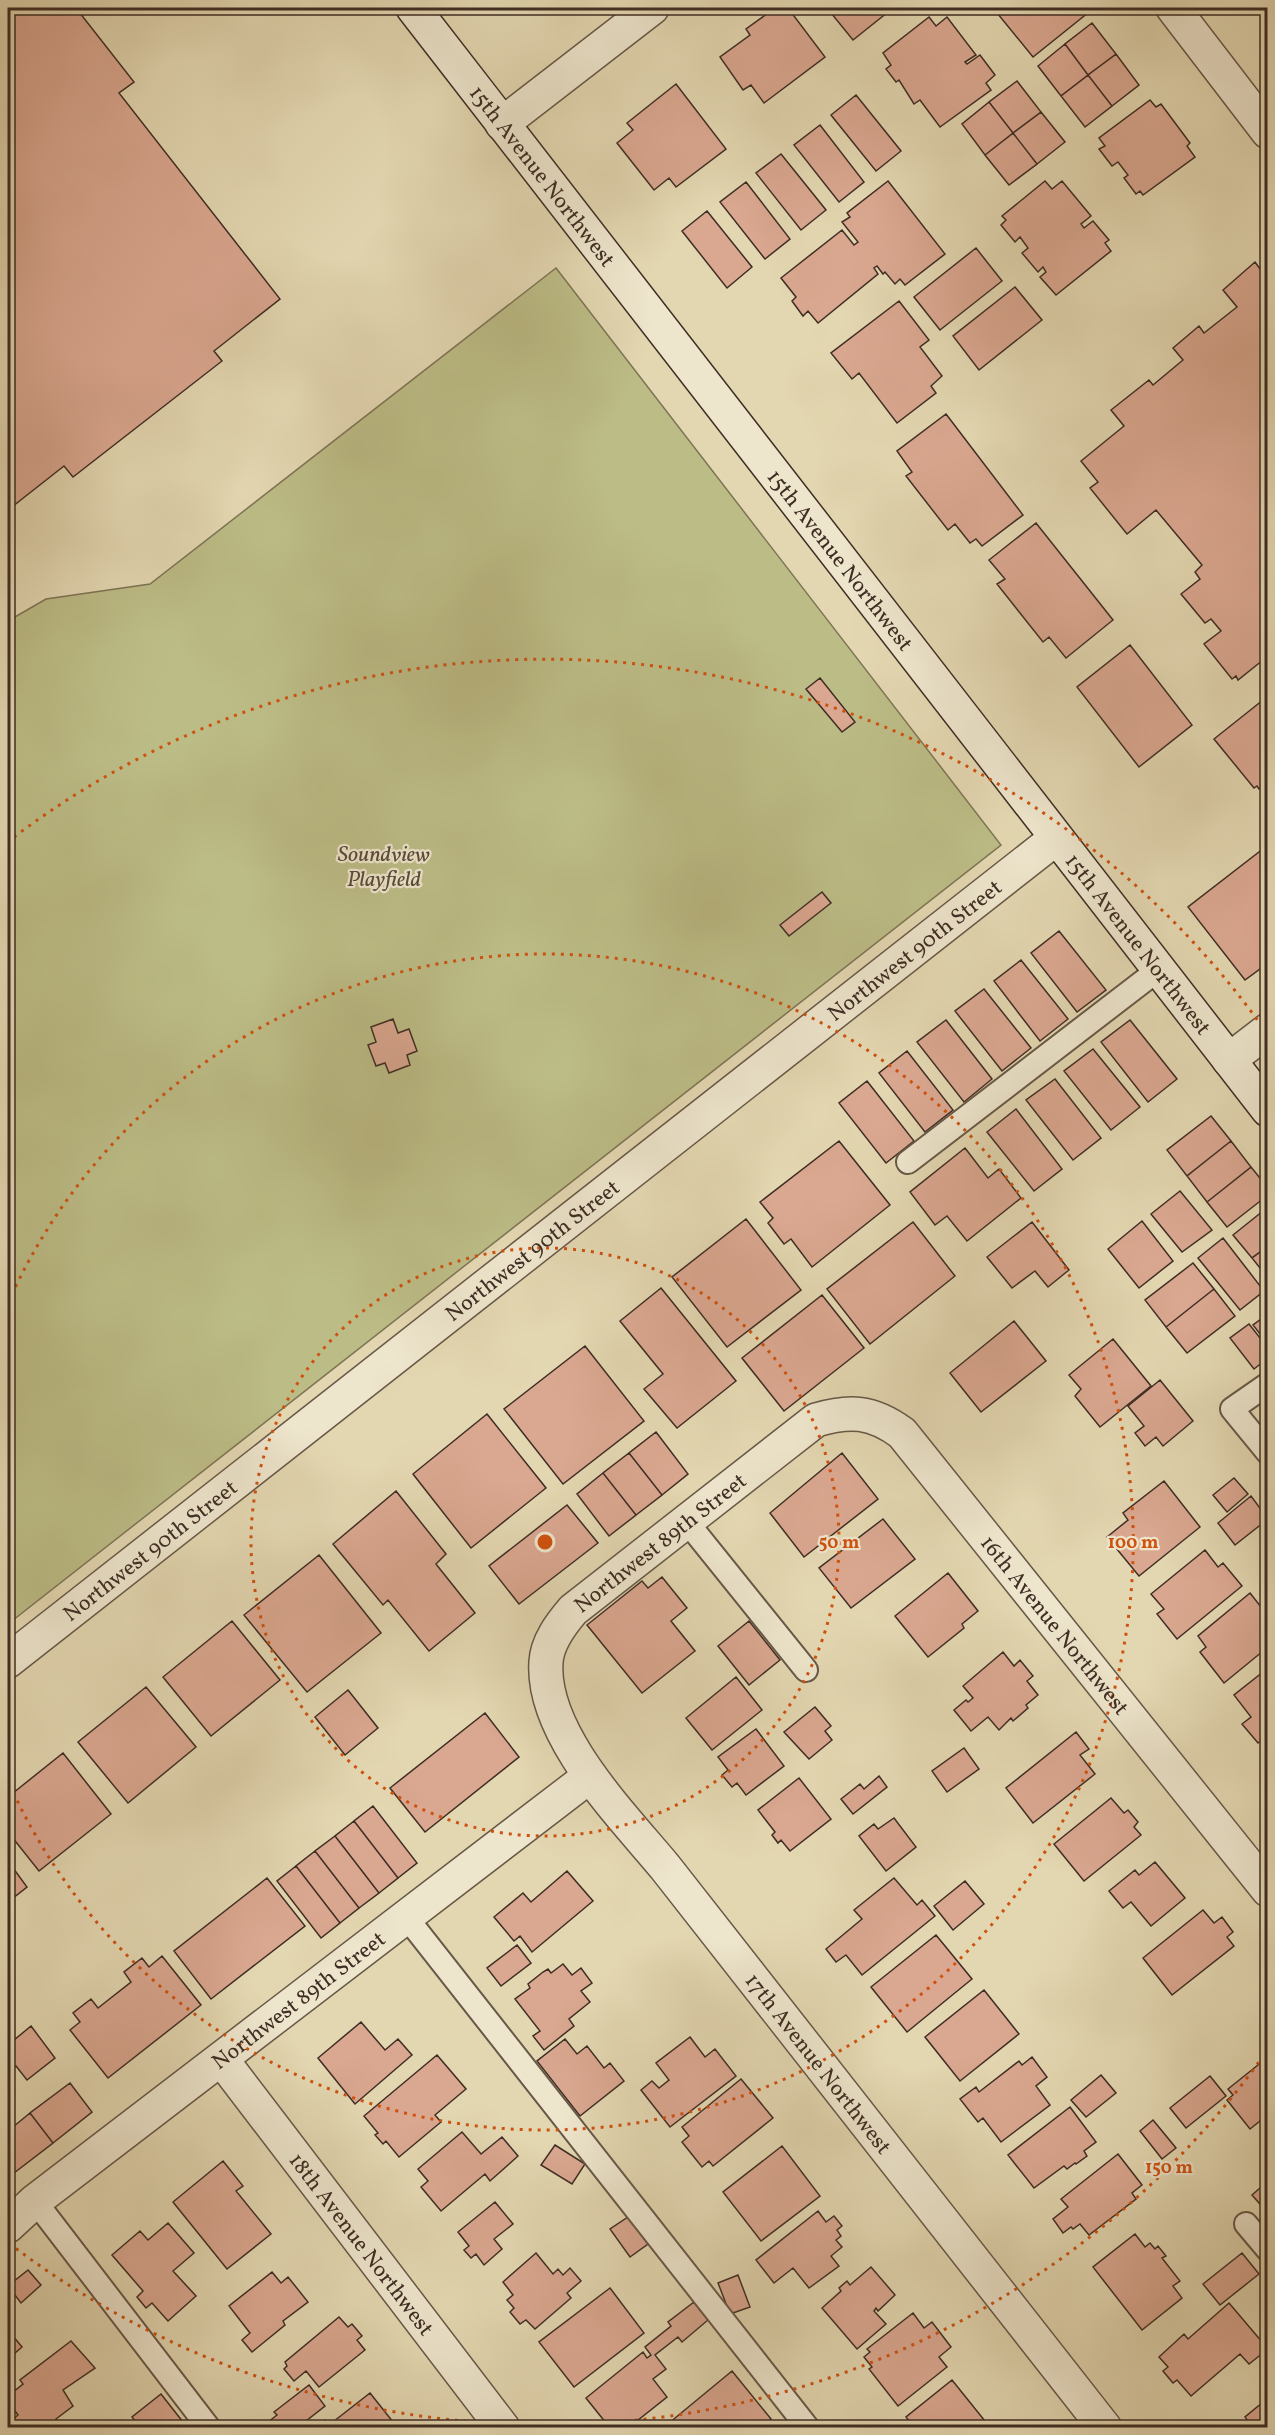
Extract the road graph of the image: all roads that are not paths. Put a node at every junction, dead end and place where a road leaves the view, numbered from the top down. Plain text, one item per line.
1 (413, 8) edge
2 (652, 8) edge
3 (1173, 8) edge
4 (502, 124) junction
5 (1268, 132) edge
6 (1055, 839) junction
7 (1158, 970) junction
8 (1268, 1030) edge
9 (1229, 1060) junction
10 (1268, 1110) edge
11 (908, 1162) dead end
12 (1268, 1384) edge
13 (816, 1420) joint
14 (1268, 1453) edge
15 (687, 1522) junction
16 (8, 1661) edge
17 (806, 1670) dead end
18 (548, 1689) joint
19 (590, 1776) junction
20 (1268, 1890) edge
21 (407, 1918) junction
22 (222, 2060) junction
23 (34, 2201) junction
24 (1246, 2224) dead end
25 (8, 2226) edge
26 (1268, 2250) edge
27 (209, 2427) edge
28 (503, 2427) edge
29 (808, 2427) edge
30 (1105, 2427) edge

1 - 4 street, 15th Avenue Northwest
2 - 4 street
3 - 5 street
4 - 6 street, 15th Avenue Northwest
6 - 7 street, 15th Avenue Northwest
6 - 16 street, Northwest 90th Street
7 - 9 street, 15th Avenue Northwest
7 - 11 lane
8 - 9 street
9 - 10 street, 15th Avenue Northwest
12 - 14 lane
13 - 15 street, Northwest 89th Street
13 - 20 street, 16th Avenue Northwest
15 - 17 lane
15 - 18 street, Northwest 89th Street
18 - 19 street, 17th Avenue Northwest
19 - 21 street, Northwest 89th Street
19 - 30 street, 17th Avenue Northwest
21 - 22 street, Northwest 89th Street
21 - 29 lane
22 - 23 street, Northwest 89th Street
22 - 28 street, 18th Avenue Northwest
23 - 25 street, Northwest 89th Street
23 - 27 lane
24 - 26 lane

